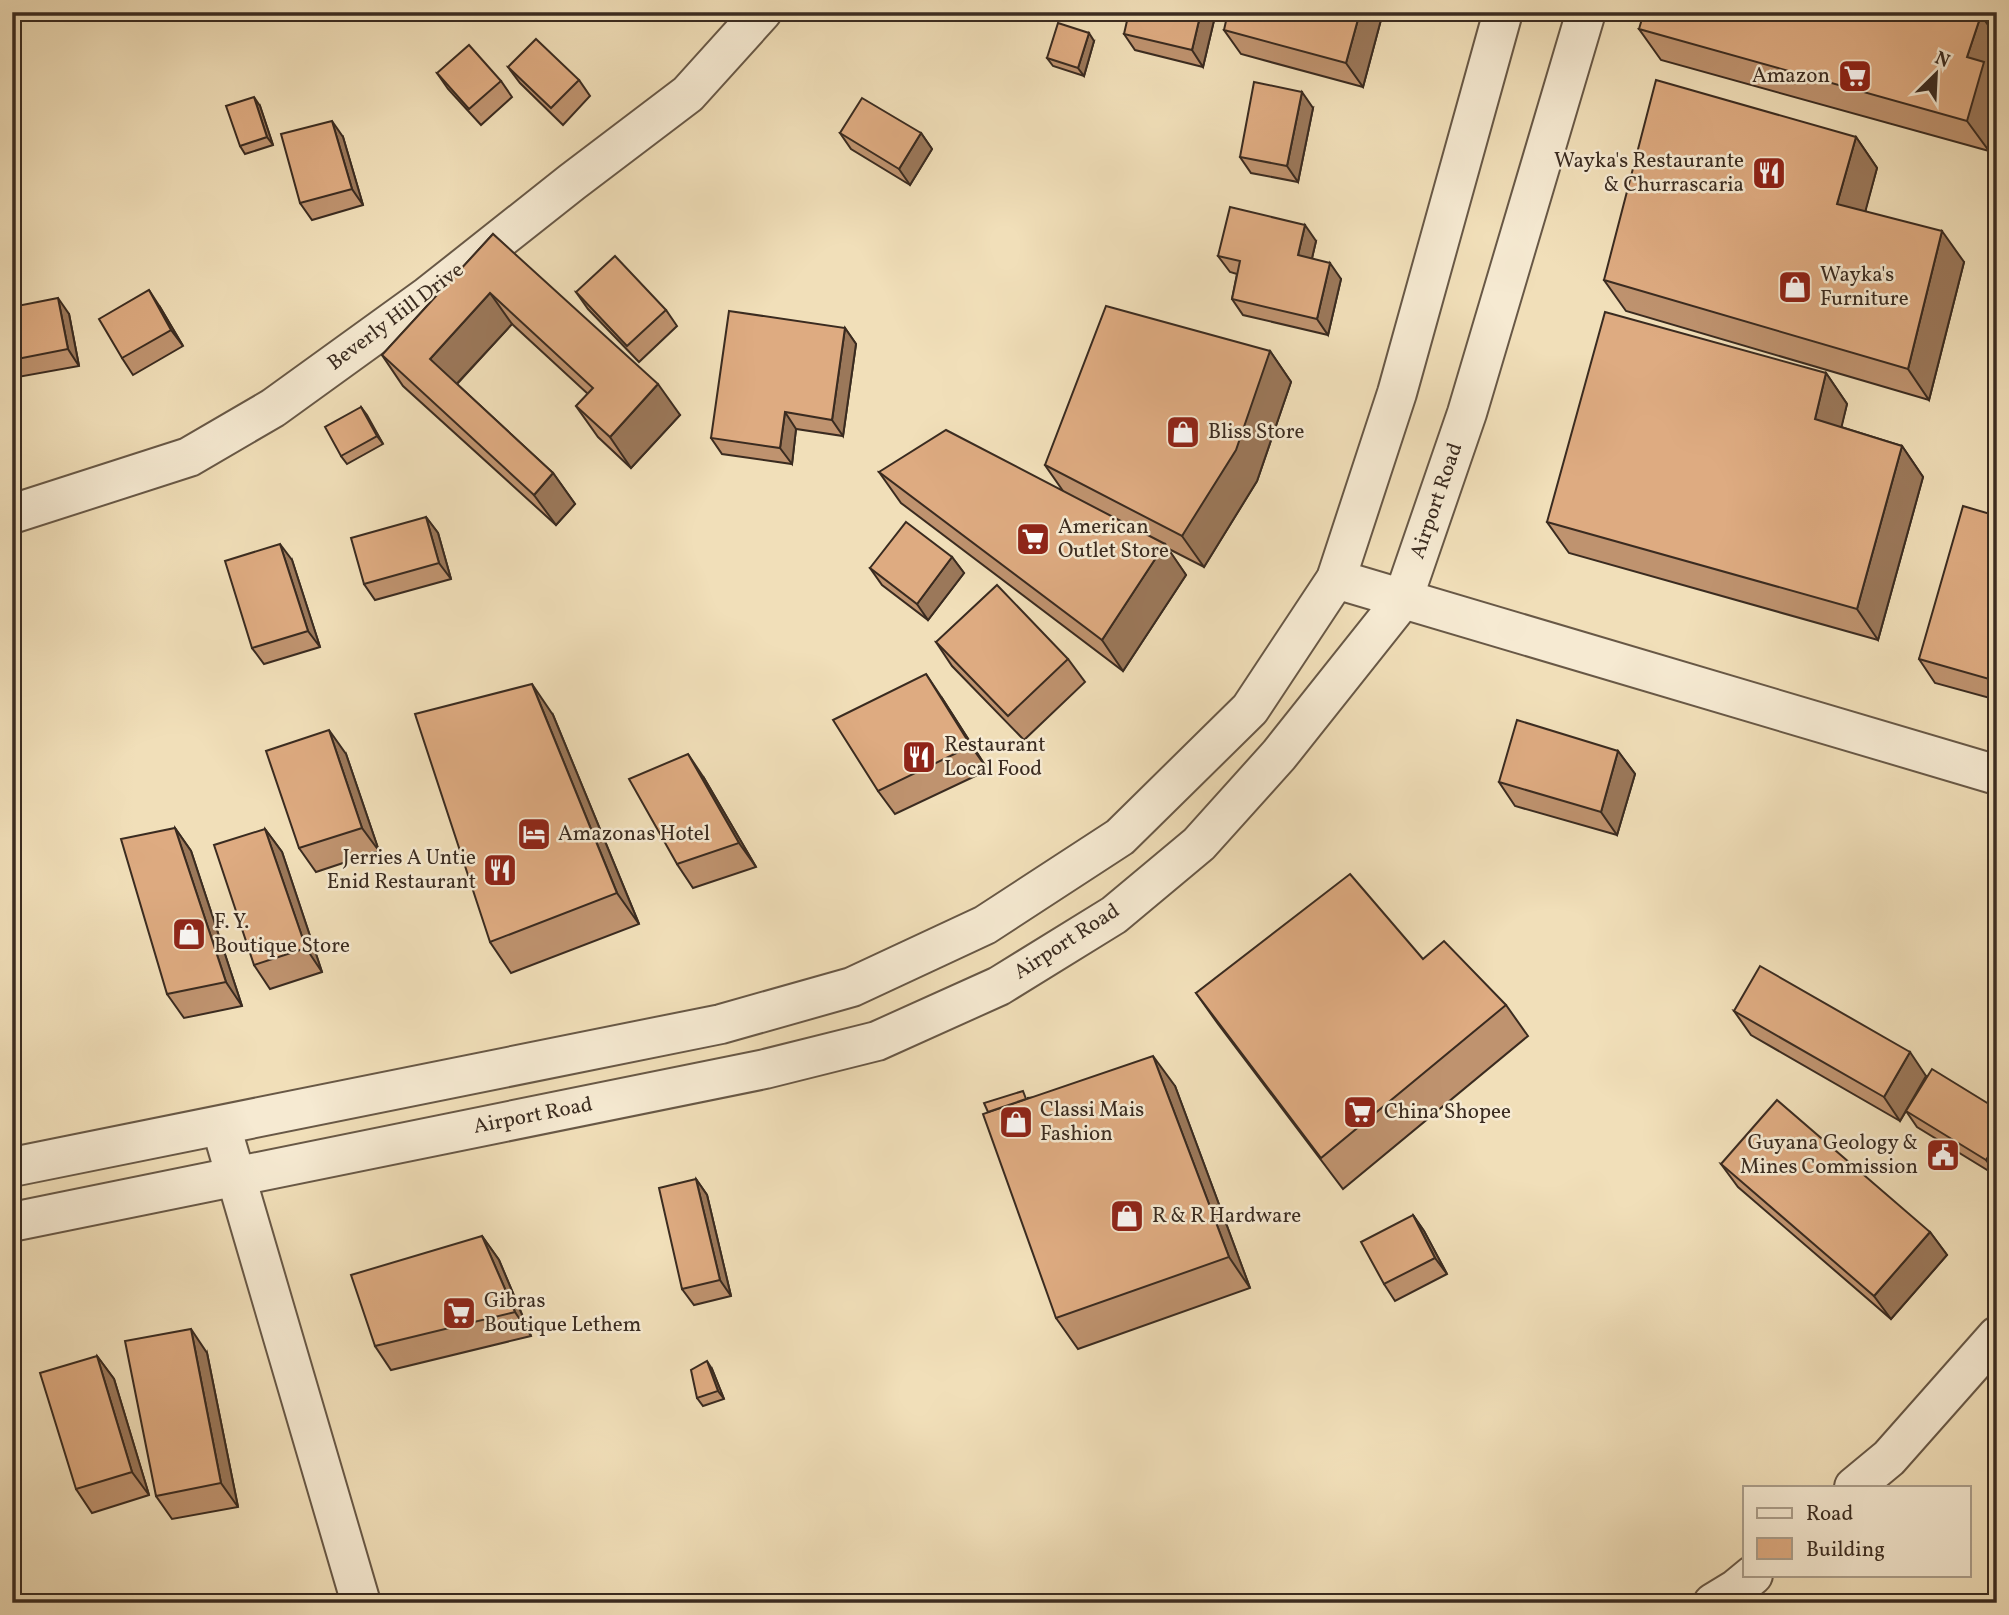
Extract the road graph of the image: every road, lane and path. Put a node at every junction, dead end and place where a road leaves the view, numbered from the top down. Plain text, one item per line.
1 (762, 12) edge
2 (1503, 12) edge
3 (1586, 12) edge
4 (12, 514) edge
5 (1336, 579) junction
6 (1403, 599) junction
7 (1997, 775) edge
8 (221, 1126) junction
9 (12, 1167) edge
10 (236, 1175) junction
11 (12, 1222) edge
12 (1997, 1336) edge
13 (1855, 1486) edge
14 (1752, 1576) edge
15 (361, 1603) edge
16 (1713, 1603) edge

1 - 4 street, Beverly Hill Drive
2 - 5 street
3 - 6 street, Airport Road
5 - 6 street
5 - 8 street
6 - 7 street
6 - 10 street, Airport Road
8 - 9 street
8 - 10 street
10 - 11 street, Airport Road
10 - 15 street
12 - 13 street
14 - 16 street

